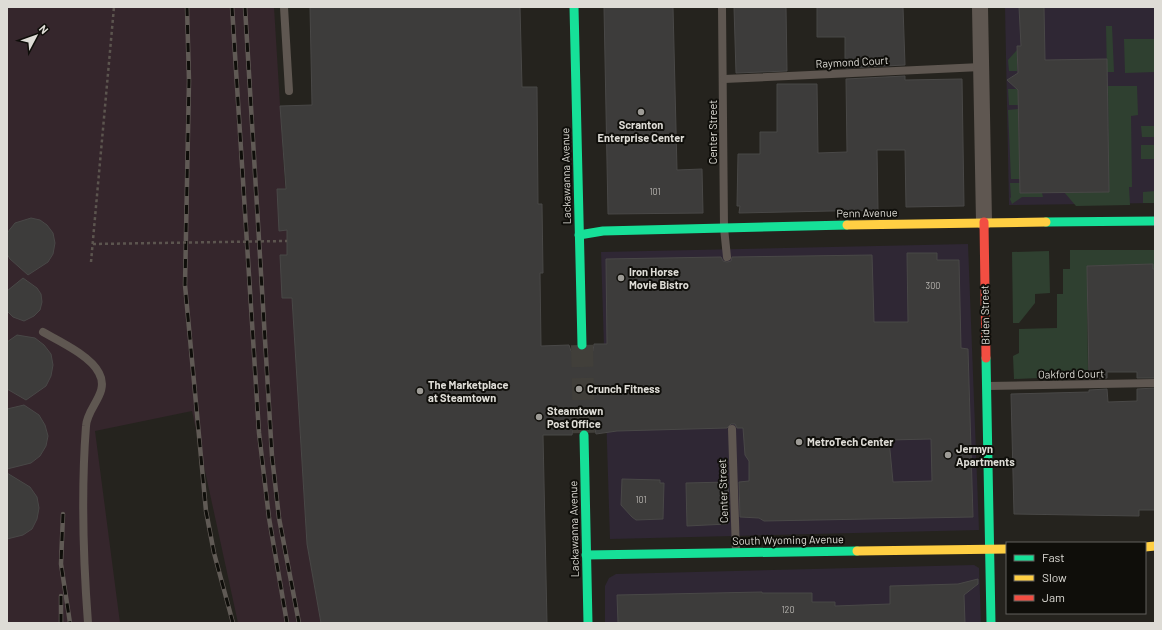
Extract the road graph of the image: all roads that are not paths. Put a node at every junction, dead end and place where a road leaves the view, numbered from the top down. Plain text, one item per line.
1 (284, 7) edge
2 (574, 7) edge
3 (722, 7) edge
4 (980, 7) edge
5 (981, 67) junction
6 (724, 79) junction
7 (289, 91) dead end
8 (1155, 221) edge
9 (984, 222) junction
10 (724, 228) junction
11 (579, 235) junction
12 (727, 257) dead end
13 (43, 332) dead end
14 (582, 345) tunnel mouth
15 (1155, 383) edge
16 (987, 386) junction
17 (732, 429) dead end
18 (584, 434) tunnel mouth
19 (990, 549) junction
20 (1006, 549) edge
21 (736, 552) junction
22 (586, 555) junction
23 (88, 623) edge
24 (588, 623) edge
25 (991, 623) edge

1 - 7 lane
2 - 11 main road, Lackawanna Avenue
3 - 6 lane, Center Street
4 - 5 street, Biden Street
5 - 6 lane, Raymond Court
5 - 9 street, Biden Street
6 - 10 lane, Center Street
8 - 9 main road, Penn Avenue
9 - 10 main road, Penn Avenue
9 - 16 main road, Biden Street
10 - 11 main road, Penn Avenue
10 - 12 lane, Center Street
11 - 14 main road, Lackawanna Avenue
13 - 23 lane
15 - 16 lane, Oakford Court
16 - 19 main road, Biden Street
17 - 21 lane, Center Street
18 - 22 main road, Lackawanna Avenue
19 - 20 main road, South Wyoming Avenue
19 - 21 main road, South Wyoming Avenue
19 - 25 main road, Biden Street
21 - 22 main road, South Wyoming Avenue
22 - 24 main road, Lackawanna Avenue

